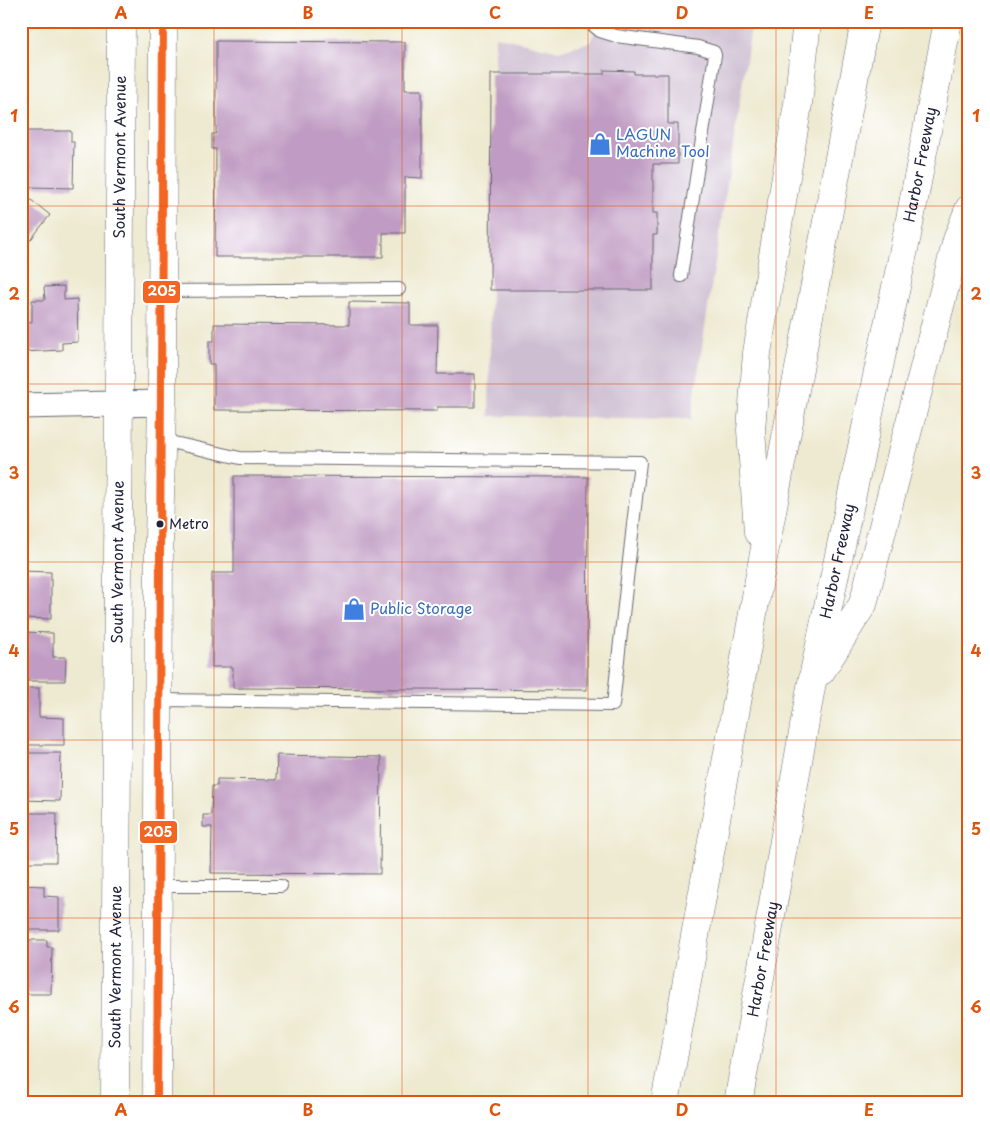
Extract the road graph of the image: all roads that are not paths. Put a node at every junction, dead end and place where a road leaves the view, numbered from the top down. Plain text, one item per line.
1 (121, 21) edge
2 (163, 21) edge
3 (588, 21) edge
4 (807, 21) edge
5 (865, 21) edge
6 (948, 21) edge
7 (969, 210) edge
8 (681, 276) dead end
9 (399, 289) dead end
10 (162, 291) junction
11 (162, 403) junction
12 (119, 404) junction
13 (21, 406) edge
14 (161, 440) junction
15 (761, 569) junction
16 (811, 687) junction
17 (158, 700) junction
18 (158, 886) junction
19 (281, 886) dead end
20 (115, 1091) edge
21 (157, 1091) edge
22 (664, 1103) edge
23 (738, 1103) edge

1 - 12 main road, South Vermont Avenue
2 - 10 main road
3 - 8 lane
4 - 15 main road
5 - 15 main road
6 - 16 main road, Harbor Freeway
7 - 16 main road
9 - 10 lane
10 - 11 main road
11 - 12 street
11 - 14 main road
12 - 13 street
12 - 20 main road, South Vermont Avenue
14 - 17 main road
14 - 17 lane
15 - 22 main road
16 - 23 main road, Harbor Freeway
17 - 18 main road
18 - 19 lane
18 - 21 main road

